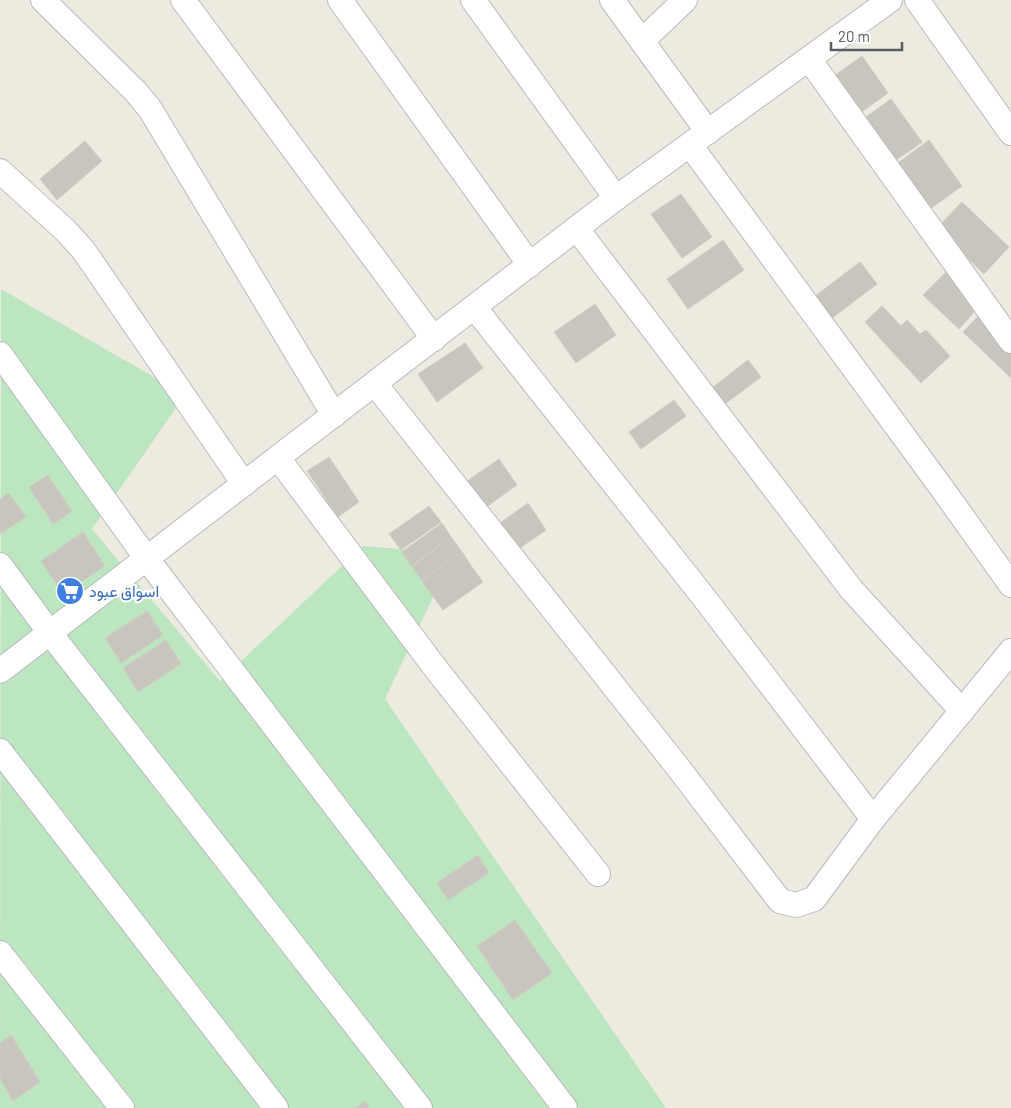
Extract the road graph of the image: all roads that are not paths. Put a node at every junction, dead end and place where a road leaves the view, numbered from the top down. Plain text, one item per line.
1 (43, 0) edge
2 (184, 0) edge
3 (340, 0) edge
4 (473, 0) edge
5 (612, 0) edge
6 (685, 0) edge
7 (890, 0) edge
8 (917, 0) edge
9 (642, 41) junction
10 (809, 59) junction
11 (1011, 133) edge
12 (699, 139) junction
13 (0, 171) edge
14 (616, 198) junction
15 (576, 229) junction
16 (530, 265) junction
17 (474, 307) junction
18 (434, 339) junction
19 (1011, 341) edge
20 (0, 354) edge
21 (375, 384) junction
22 (334, 415) junction
23 (278, 458) junction
24 (244, 484) junction
25 (147, 558) junction
26 (0, 565) edge
27 (1011, 585) edge
28 (50, 633) junction
29 (1011, 651) edge
30 (0, 671) edge
31 (962, 711) junction
32 (0, 751) edge
33 (873, 820) junction
34 (598, 874) dead end
35 (0, 953) edge
36 (122, 1108) edge
37 (276, 1108) edge
38 (420, 1108) edge
39 (564, 1108) edge

1 - 22 street
2 - 18 street
3 - 16 street
4 - 14 street
5 - 9 street
6 - 9 street
7 - 10 street
8 - 11 street
9 - 12 street
10 - 12 street
10 - 19 street
12 - 14 street
12 - 27 street
13 - 24 street
14 - 15 street
15 - 16 street
15 - 31 street
16 - 17 street
17 - 18 street
17 - 33 street
18 - 21 street
20 - 25 street
21 - 22 street
21 - 33 street
22 - 23 street
23 - 24 street
23 - 34 street
24 - 25 street
25 - 28 street
25 - 39 street
26 - 28 street
28 - 30 street
28 - 38 street
29 - 31 street
31 - 33 street
32 - 37 street
35 - 36 street

